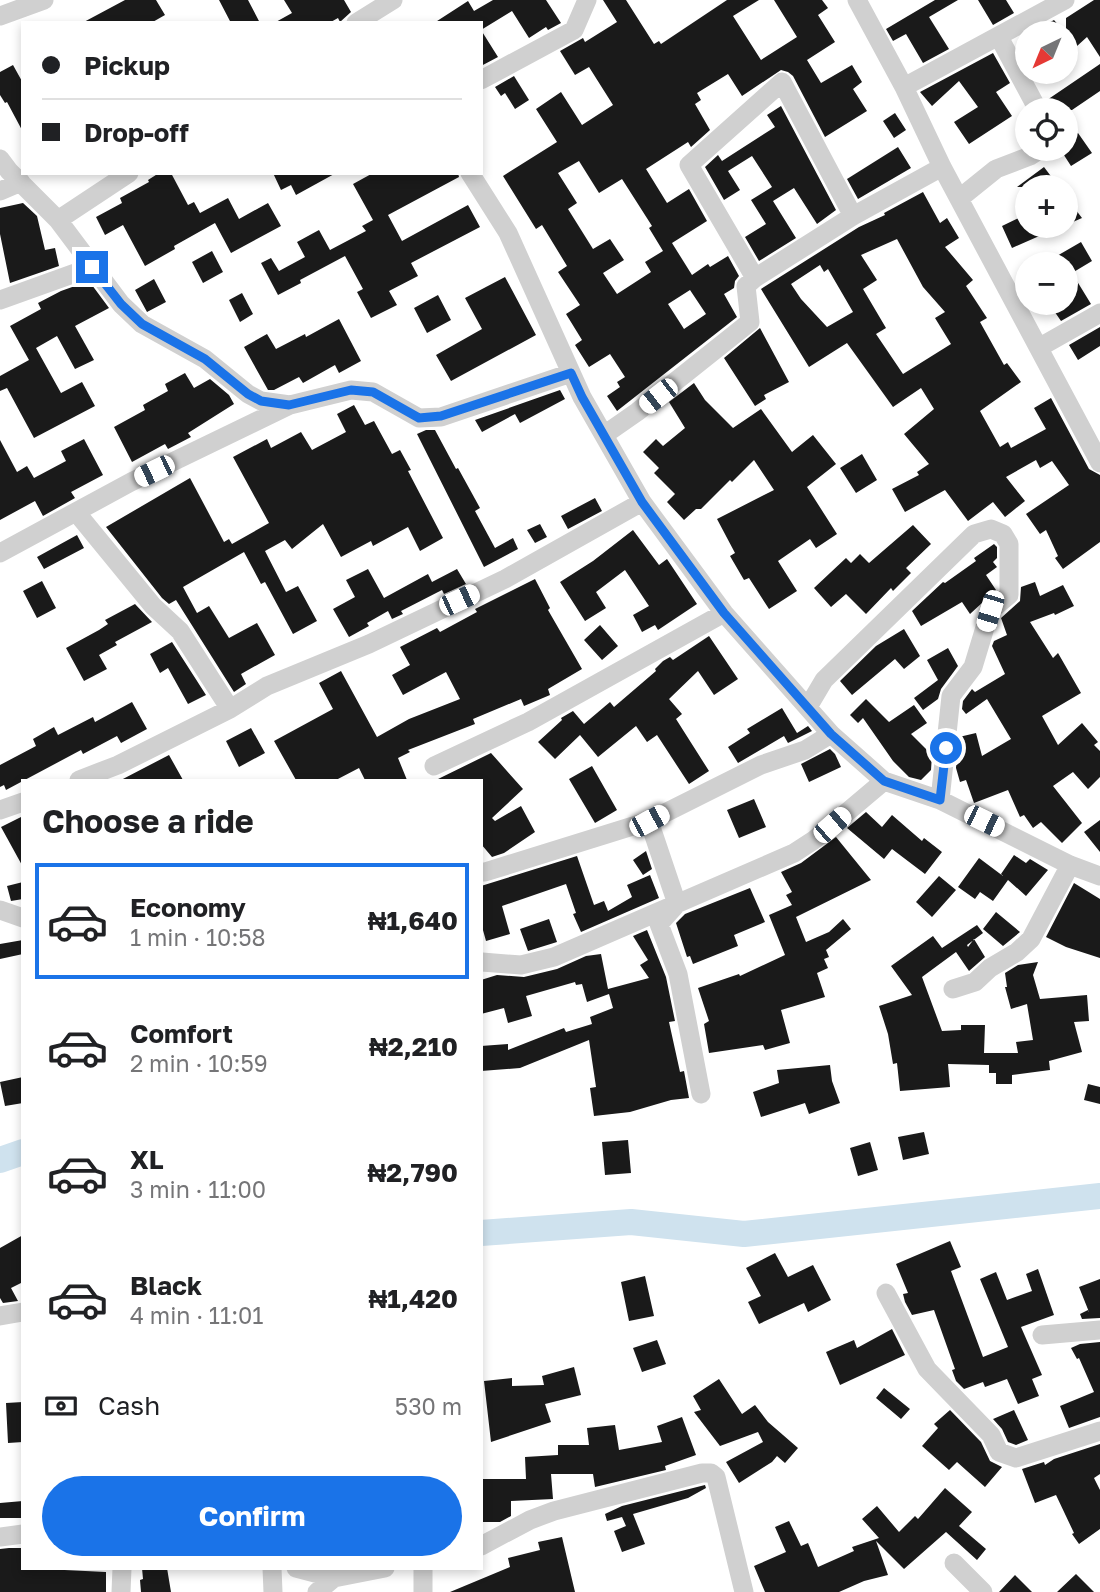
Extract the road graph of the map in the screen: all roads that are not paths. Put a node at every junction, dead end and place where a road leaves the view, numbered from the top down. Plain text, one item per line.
1 (44, 0) edge
2 (393, 0) edge
3 (587, 0) edge
4 (857, 0) edge
5 (1065, 0) edge
6 (373, 12) edge
7 (0, 16) edge
8 (999, 37) junction
9 (483, 79) edge
10 (904, 88) junction
11 (1032, 98) edge
12 (0, 159) edge
13 (1017, 161) edge
14 (942, 167) junction
15 (126, 175) edge
16 (471, 175) edge
17 (21, 182) junction
18 (0, 191) edge
19 (960, 198) junction
20 (853, 216) junction
21 (58, 220) junction
22 (92, 267) junction
23 (755, 278) junction
24 (0, 300) edge
25 (1100, 313) edge
26 (1040, 347) junction
27 (571, 373) junction
28 (289, 405) junction
29 (604, 435) junction
30 (1100, 463) edge
31 (642, 502) junction
32 (75, 512) junction
33 (0, 553) edge
34 (724, 613) junction
35 (808, 707) junction
36 (230, 709) junction
37 (831, 734) junction
38 (434, 766) dead end
39 (82, 779) edge
40 (884, 781) junction
41 (940, 800) junction
42 (21, 803) edge
43 (0, 810) edge
44 (649, 821) junction
45 (1070, 864) junction
46 (483, 872) edge
47 (1100, 876) edge
48 (677, 904) junction
49 (0, 910) edge
50 (21, 917) edge
51 (483, 962) edge
52 (953, 989) dead end
53 (701, 1094) dead end
54 (886, 1293) dead end
55 (21, 1312) edge
56 (0, 1316) edge
57 (1100, 1330) edge
58 (1042, 1335) dead end
59 (1100, 1431) edge
60 (21, 1534) edge
61 (0, 1537) edge
62 (483, 1545) edge
63 (954, 1563) dead end
64 (121, 1570) edge
65 (272, 1570) edge
66 (304, 1570) edge
67 (375, 1570) edge
68 (423, 1570) edge
69 (334, 1578) junction
70 (121, 1592) edge
71 (273, 1592) edge
72 (317, 1592) edge
73 (423, 1592) edge
74 (744, 1592) edge
75 (983, 1592) edge

1 - 7 street
2 - 6 street
3 - 9 street
4 - 10 street
5 - 8 street
8 - 10 street
8 - 11 street
10 - 14 street
12 - 17 street
13 - 19 street
14 - 19 street
14 - 20 street
15 - 21 street
16 - 27 street
17 - 18 street
17 - 21 street
19 - 26 street
20 - 23 street
20 - 23 street
21 - 22 street
22 - 24 street
22 - 28 street
23 - 29 street
25 - 26 street
26 - 30 street
27 - 28 street
27 - 29 street
28 - 32 street
29 - 31 street
31 - 34 street
31 - 36 street
32 - 33 street
32 - 36 street
34 - 35 street
34 - 38 street
35 - 37 street
35 - 41 street
36 - 39 street
37 - 40 street
37 - 44 street
40 - 41 street
40 - 48 street
41 - 45 street
42 - 43 street
44 - 46 street
44 - 48 street
45 - 47 street
45 - 52 street
48 - 51 street
48 - 53 street
49 - 50 street
54 - 59 street
55 - 56 street
57 - 58 street
60 - 61 street
62 - 74 street
63 - 75 street
64 - 70 street
65 - 71 street
66 - 69 street
67 - 69 street
68 - 73 street
69 - 72 street

